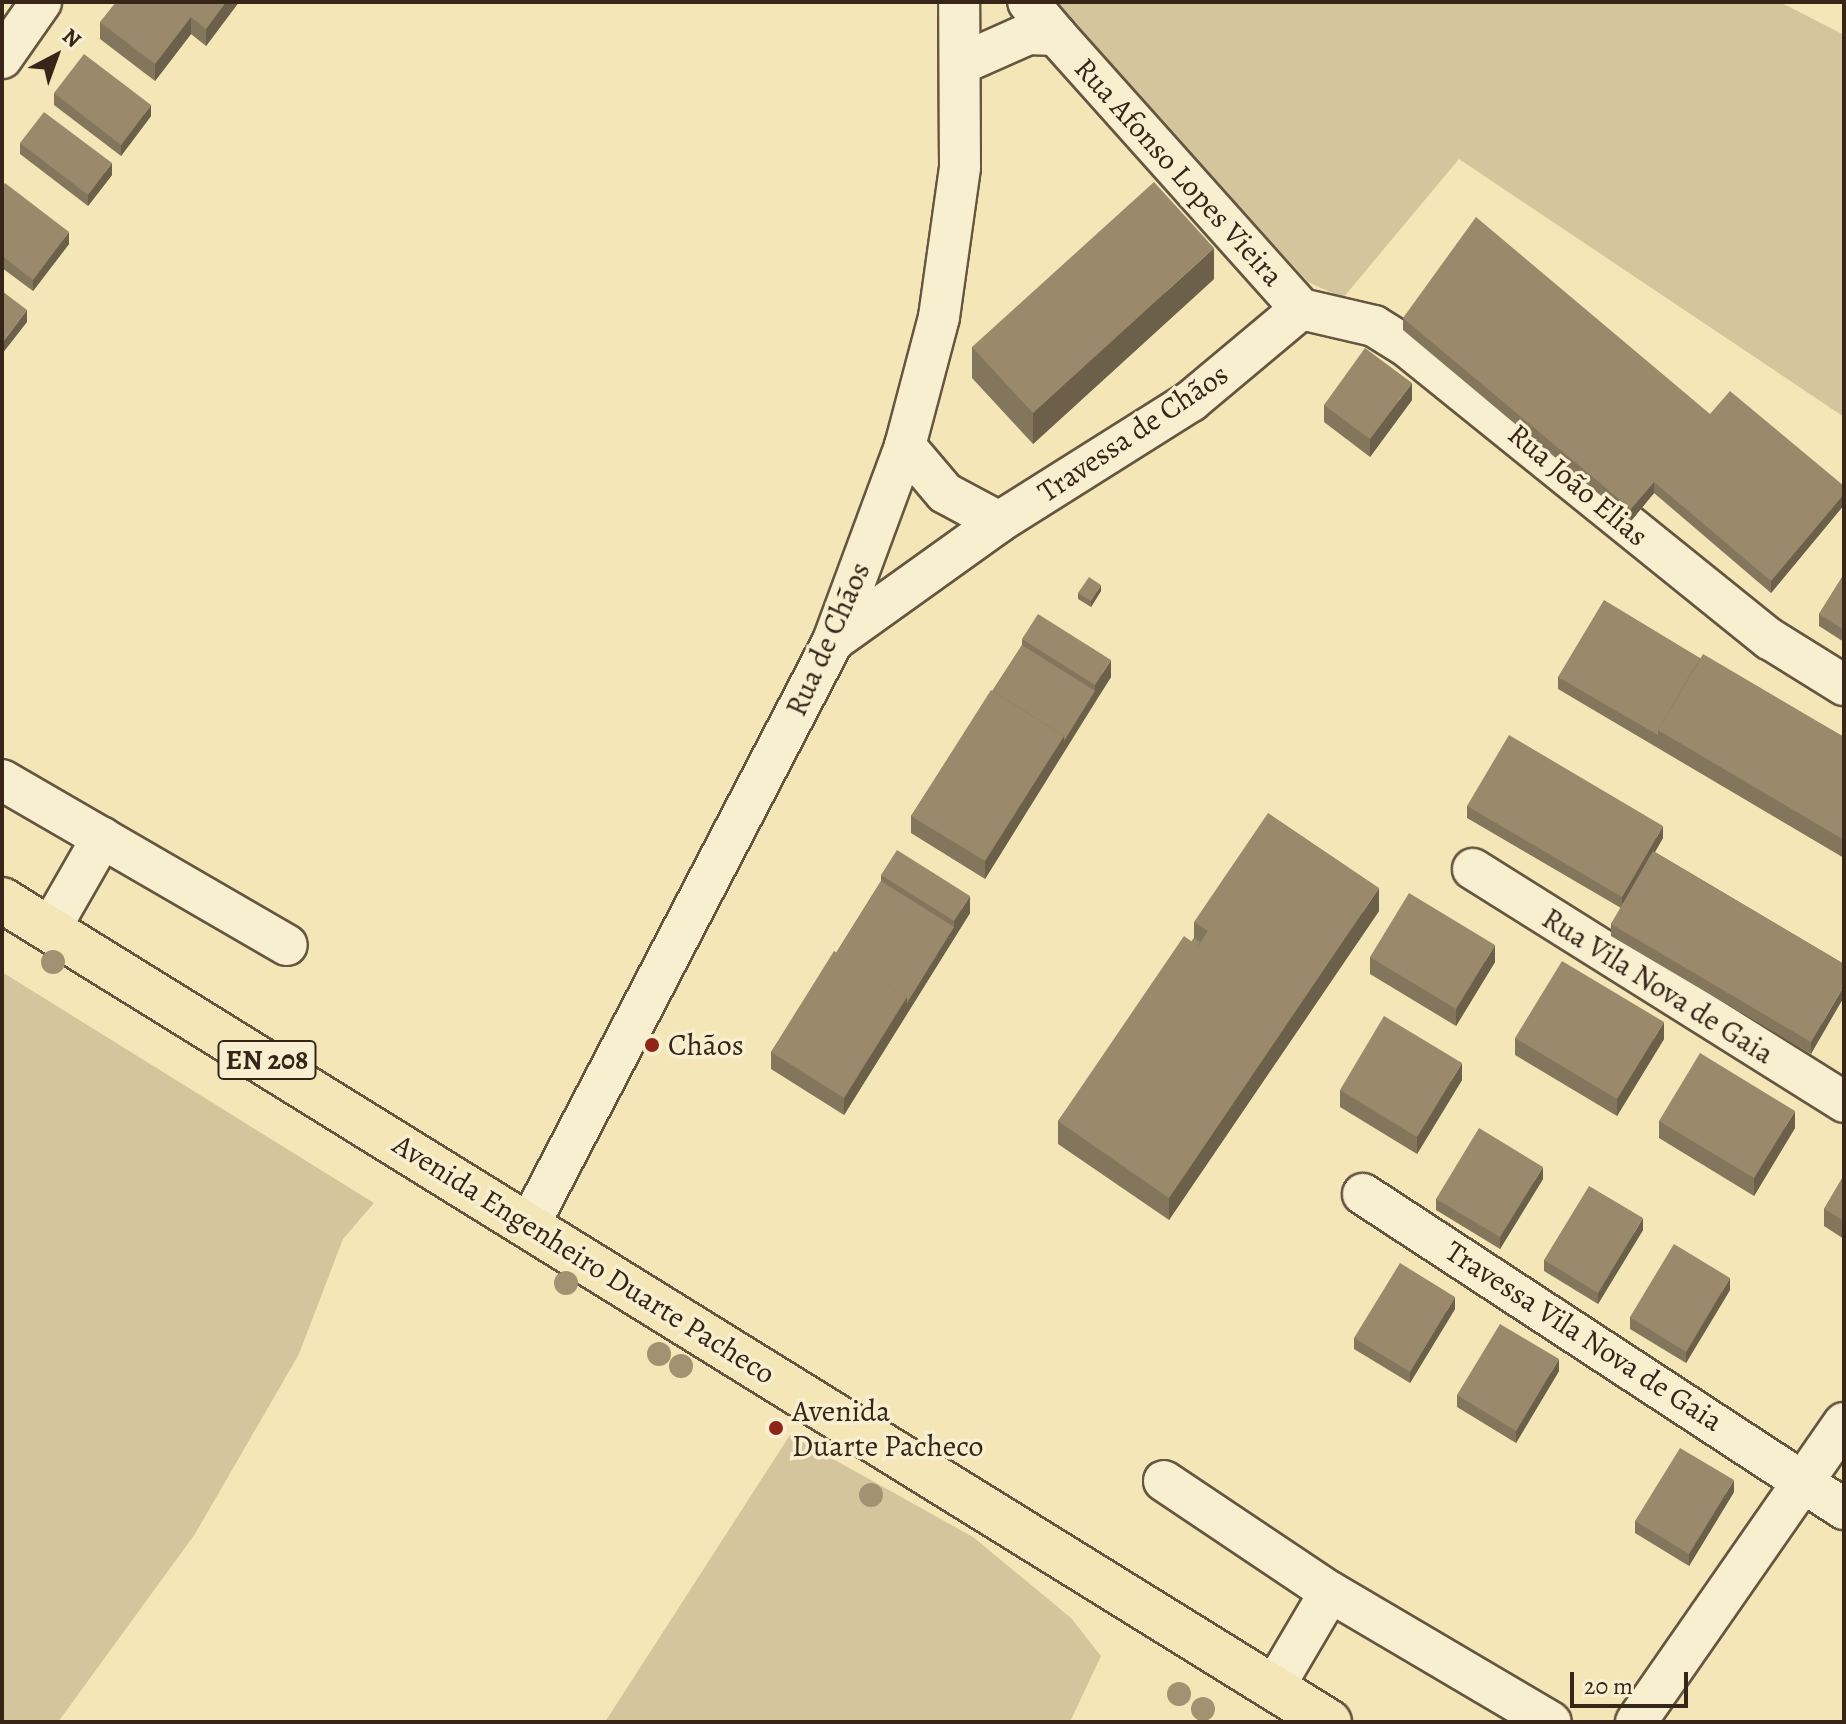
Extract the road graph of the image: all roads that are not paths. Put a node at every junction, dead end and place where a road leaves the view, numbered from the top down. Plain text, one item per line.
1 (41, 2) edge
2 (959, 2) edge
3 (1028, 2) edge
4 (1056, 35) junction
5 (2, 58) edge
6 (963, 63) junction
7 (1301, 309) junction
8 (905, 446) junction
9 (999, 522) junction
10 (833, 641) junction
11 (1844, 685) edge
12 (2, 780) edge
13 (102, 838) junction
14 (1473, 869) dead end
15 (2, 900) edge
16 (51, 927) junction
17 (287, 945) dead end
18 (1844, 1102) edge
19 (1363, 1194) dead end
20 (529, 1225) junction
21 (1844, 1423) edge
22 (1805, 1477) junction
23 (1164, 1481) dead end
24 (1844, 1509) edge
25 (1330, 1592) junction
26 (1274, 1687) junction
27 (1329, 1722) edge
28 (1551, 1722) edge
29 (1636, 1722) edge

1 - 5 street
2 - 6 street, Rua de Chãos
3 - 4 street, Rua Afonso Lopes Vieira
4 - 6 street, Rua Afonso Lopes Vieira
4 - 7 street, Rua Afonso Lopes Vieira
6 - 8 street, Rua de Chãos
7 - 9 street, Travessa de Chãos
7 - 11 street, Rua João Elias
8 - 9 street
8 - 10 street, Rua de Chãos
9 - 10 street, Travessa de Chãos
10 - 20 street, Rua de Chãos
12 - 13 street
13 - 16 street
13 - 17 street
14 - 18 street, Rua Vila Nova de Gaia
15 - 16 main road, Avenida Engenheiro Duarte Pacheco / EN 208
16 - 20 main road, Avenida Engenheiro Duarte Pacheco / EN 208
19 - 22 street, Travessa Vila Nova de Gaia
20 - 26 main road, Avenida Engenheiro Duarte Pacheco / EN 208
21 - 22 street
22 - 24 street, Travessa Vila Nova de Gaia
22 - 29 street
23 - 25 street
25 - 26 street
25 - 28 street
26 - 27 main road, Avenida Engenheiro Duarte Pacheco / EN 208

